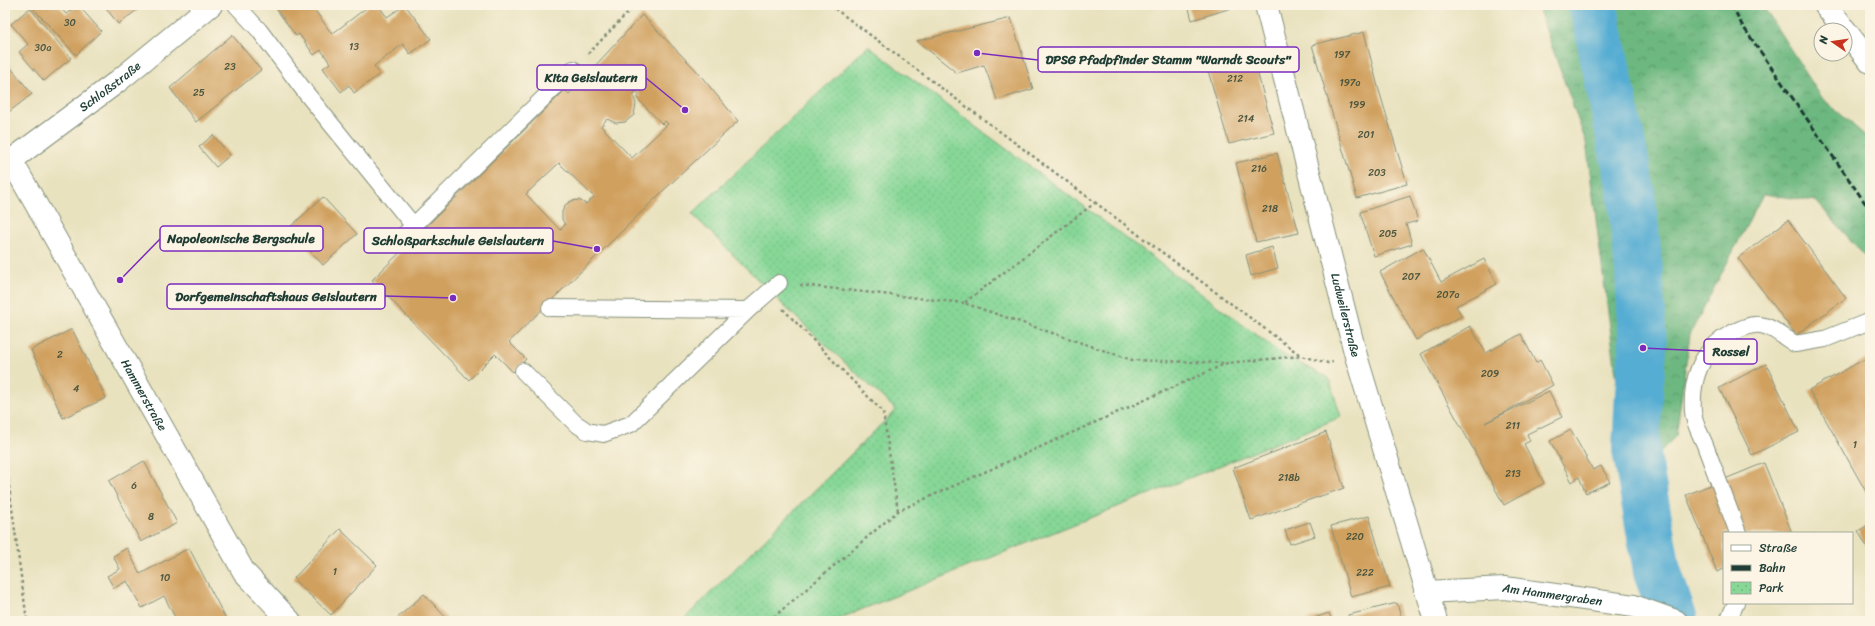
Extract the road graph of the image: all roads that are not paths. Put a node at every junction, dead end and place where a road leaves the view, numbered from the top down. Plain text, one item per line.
1 (211, 5) edge
2 (236, 5) edge
3 (1266, 5) edge
4 (1825, 5) edge
5 (1839, 22) edge
6 (1853, 40) edge
7 (1870, 62) edge
8 (573, 69) road end
9 (8, 162) edge
10 (413, 224) junction
11 (400, 239) dead end
12 (779, 283) road end
13 (550, 308) dead end
14 (748, 310) junction
15 (1870, 321) edge
16 (524, 371) dead end
17 (1738, 532) edge
18 (1426, 592) junction
19 (1736, 604) edge
20 (290, 621) edge
21 (1436, 621) edge
22 (1676, 621) edge
23 (1728, 621) edge

1 - 9 street, Schloßstraße
2 - 10 lane
3 - 18 street, Ludweilerstraße
4 - 5 street
6 - 7 street
8 - 10 lane
9 - 20 street, Hammerstraße
10 - 11 lane
12 - 14 lane
13 - 14 lane
14 - 16 lane
15 - 17 lane
18 - 21 street, Ludweilerstraße
18 - 22 street, Am Hammergraben
19 - 23 lane

